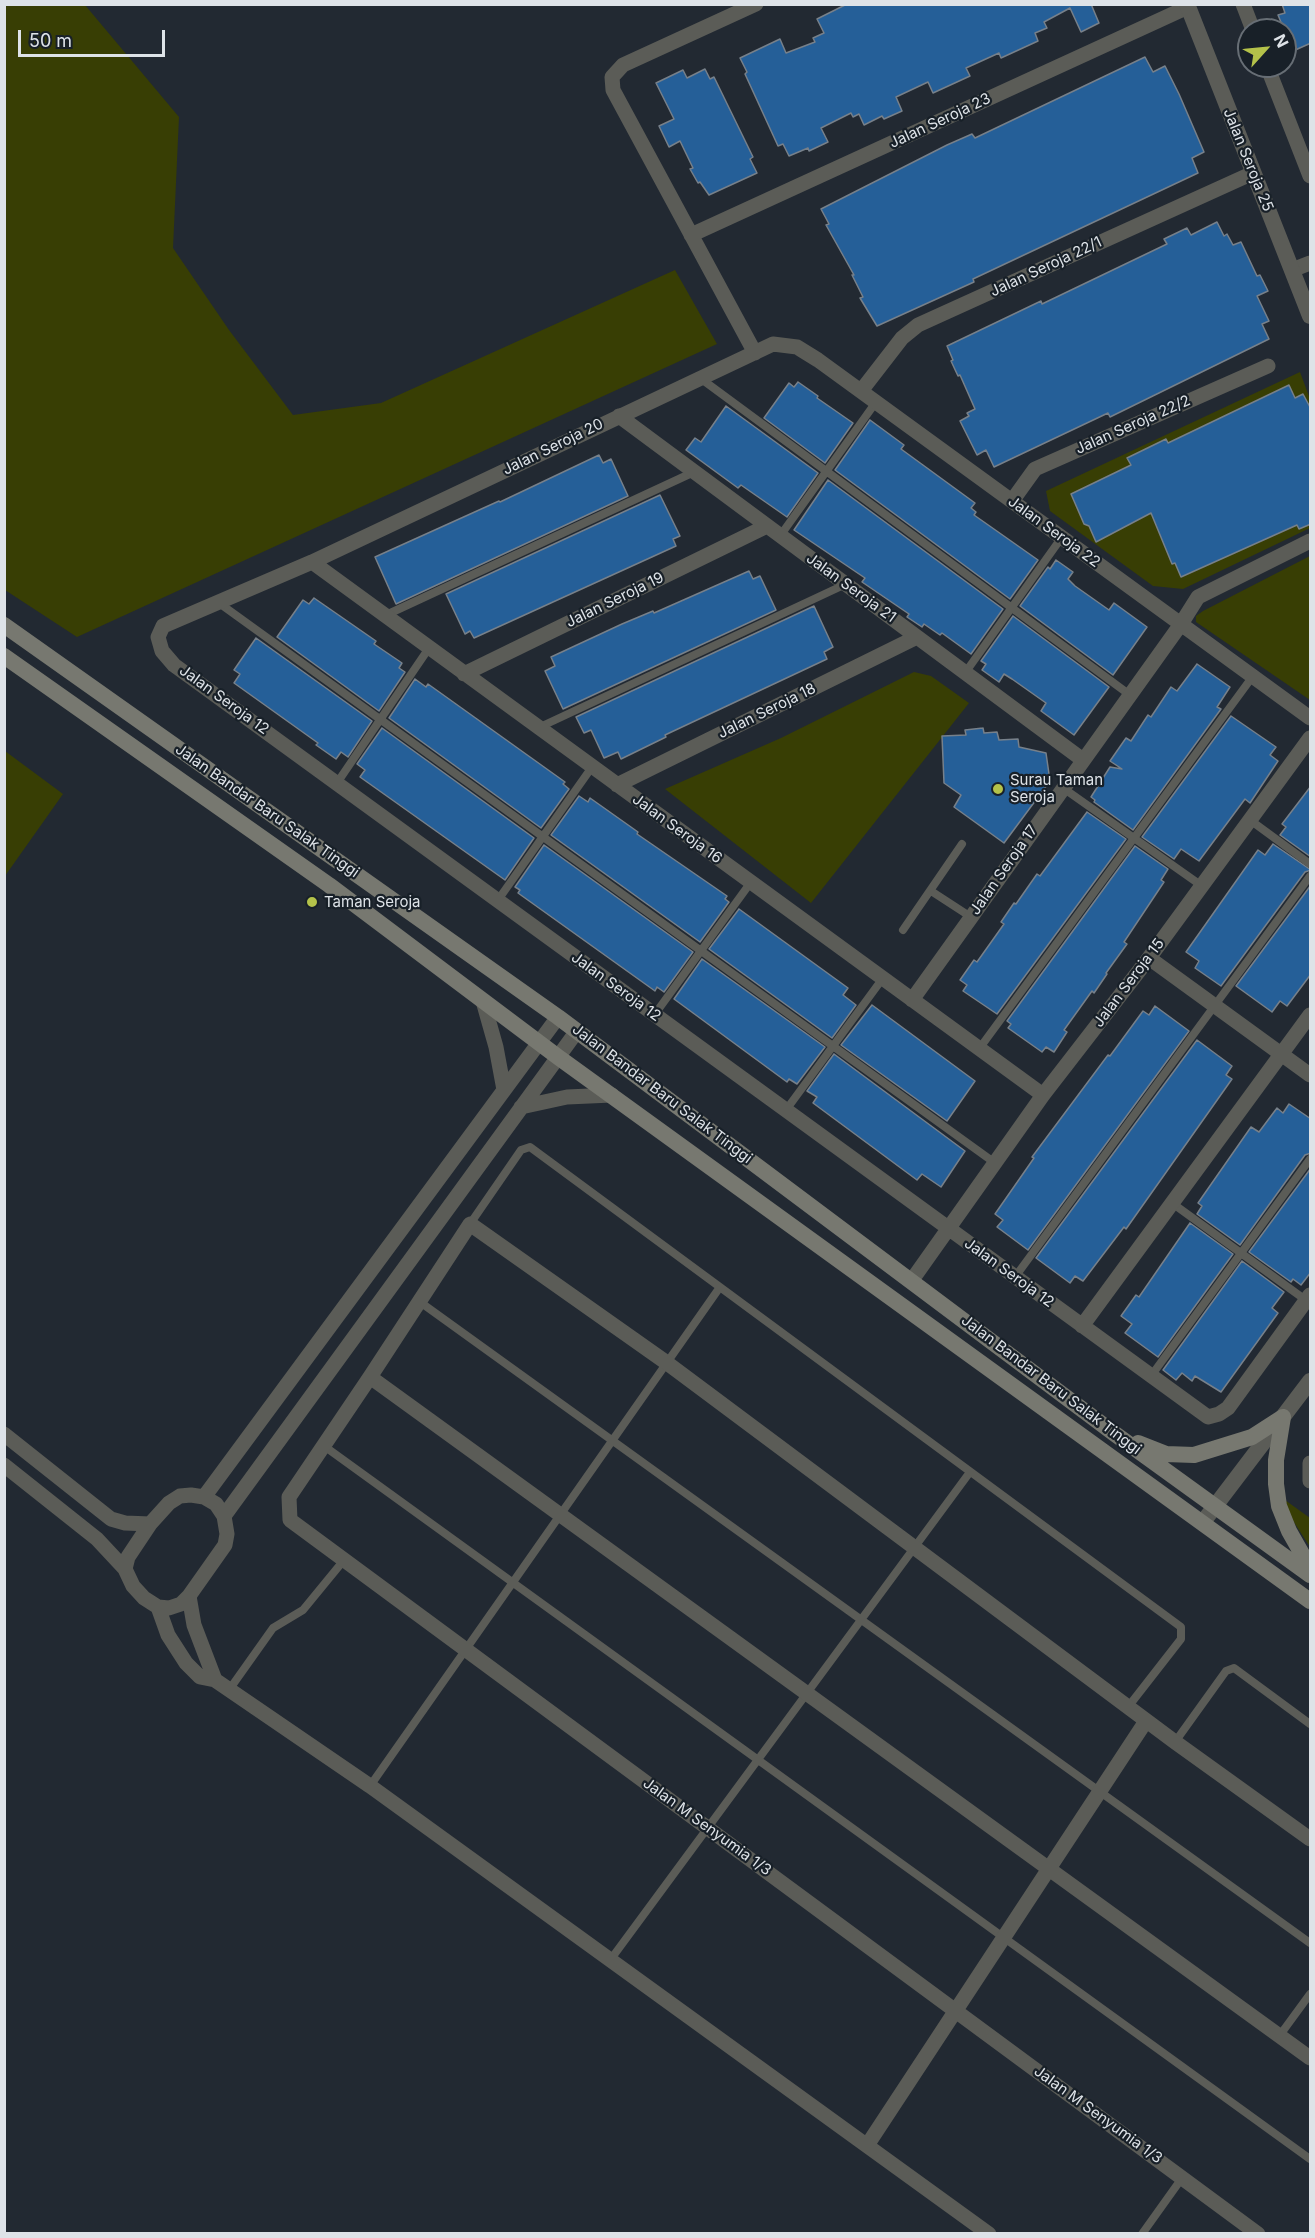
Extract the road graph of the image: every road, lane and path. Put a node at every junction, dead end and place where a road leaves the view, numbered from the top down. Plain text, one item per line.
1 (756, 4) edge
2 (1188, 6) edge
3 (1272, 78) edge
4 (1253, 173) junction
5 (1311, 176) edge
6 (691, 235) junction
7 (1311, 263) edge
8 (1292, 270) junction
9 (1311, 315) edge
10 (797, 347) joint
11 (755, 352) junction
12 (1268, 366) dead end
13 (700, 378) junction
14 (861, 391) junction
15 (876, 402) junction
16 (619, 416) junction
17 (826, 471) junction
18 (694, 472) junction
19 (1012, 501) junction
20 (767, 526) junction
21 (780, 536) junction
22 (1062, 537) junction
23 (1311, 541) edge
24 (312, 562) junction
25 (846, 584) junction
26 (218, 602) junction
27 (1011, 608) junction
28 (385, 616) junction
29 (1181, 624) junction
30 (4, 625) edge
31 (917, 637) junction
32 (429, 648) junction
33 (4, 656) edge
34 (965, 673) junction
35 (464, 674) junction
36 (1252, 676) junction
37 (1130, 695) junction
38 (1311, 718) edge
39 (381, 720) junction
40 (538, 728) junction
41 (1311, 738) edge
42 (1083, 760) junction
43 (592, 767) junction
44 (337, 783) junction
45 (617, 785) junction
46 (1063, 788) junction
47 (1250, 820) junction
48 (543, 837) junction
49 (1134, 838) junction
50 (962, 844) dead end
51 (1311, 864) edge
52 (1311, 876) edge
53 (751, 882) junction
54 (1202, 886) junction
55 (931, 891) junction
56 (498, 900) junction
57 (972, 917) junction
58 (903, 930) dead end
59 (701, 951) junction
60 (1149, 958) junction
61 (883, 978) junction
62 (912, 1000) junction
63 (483, 1001) junction
64 (1215, 1005) junction
65 (655, 1014) junction
66 (1311, 1015) edge
67 (558, 1017) junction
68 (577, 1031) junction
69 (539, 1043) junction
70 (832, 1046) junction
71 (979, 1049) junction
72 (1282, 1054) junction
73 (558, 1057) junction
74 (1311, 1075) edge
75 (504, 1090) junction
76 (612, 1095) junction
77 (1043, 1095) junction
78 (521, 1107) junction
79 (786, 1110) junction
80 (1311, 1159) edge
81 (995, 1163) junction
82 (1172, 1203) junction
83 (470, 1224) junction
84 (948, 1229) junction
85 (1241, 1253) junction
86 (1016, 1278) junction
87 (912, 1280) junction
88 (720, 1287) junction
89 (1309, 1298) edge
90 (420, 1302) junction
91 (1082, 1326) junction
92 (667, 1363) junction
93 (1151, 1376) junction
94 (370, 1377) junction
95 (1311, 1381) edge
96 (1283, 1417) junction
97 (4, 1434) edge
98 (1115, 1434) junction
99 (613, 1440) junction
100 (324, 1446) junction
101 (1311, 1463) edge
102 (4, 1465) edge
103 (970, 1472) junction
104 (1311, 1480) edge
105 (204, 1497) junction
106 (1215, 1506) junction
107 (561, 1515) junction
108 (224, 1516) junction
109 (1203, 1522) junction
110 (150, 1524) junction
111 (914, 1548) junction
112 (344, 1560) junction
113 (1311, 1568) edge
114 (125, 1569) junction
115 (1311, 1575) edge
116 (513, 1582) junction
117 (189, 1596) junction
118 (1311, 1601) edge
119 (158, 1607) junction
120 (862, 1619) junction
121 (466, 1649) junction
122 (216, 1680) junction
123 (229, 1690) junction
124 (807, 1693) junction
125 (1128, 1707) junction
126 (1146, 1720) junction
127 (1311, 1724) edge
128 (1175, 1742) junction
129 (758, 1759) junction
130 (370, 1786) junction
131 (1100, 1791) junction
132 (707, 1828) junction
133 (1311, 1839) edge
134 (1049, 1868) junction
135 (1004, 1937) junction
136 (1311, 1943) edge
137 (611, 1959) junction
138 (1311, 1994) edge
139 (956, 2010) junction
140 (1280, 2036) junction
141 (1311, 2058) edge
142 (868, 2144) junction
143 (1311, 2158) edge
144 (1182, 2178) junction
145 (989, 2234) edge
146 (1142, 2234) edge
147 (1258, 2234) edge

1 - 6 street
2 - 4 street, Jalan Seroja 25
2 - 6 street, Jalan Seroja 23
3 - 5 street
4 - 8 street, Jalan Seroja 25
4 - 14 street, Jalan Seroja 22/1
6 - 11 street
7 - 8 street
8 - 9 street, Jalan Seroja 25
10 - 11 street, Jalan Seroja 20
10 - 14 street, Jalan Seroja 22
11 - 13 street, Jalan Seroja 20
12 - 19 street, Jalan Seroja 22/2
13 - 16 street, Jalan Seroja 20
13 - 17 lane
14 - 15 street, Jalan Seroja 22
15 - 17 lane
15 - 19 street, Jalan Seroja 22
16 - 18 street, Jalan Seroja 21
16 - 24 street, Jalan Seroja 20
17 - 21 lane
17 - 27 lane
18 - 20 street, Jalan Seroja 21
18 - 28 lane
19 - 22 street, Jalan Seroja 22
20 - 21 street, Jalan Seroja 21
20 - 35 street, Jalan Seroja 19
21 - 25 street, Jalan Seroja 21
22 - 27 lane
22 - 29 street, Jalan Seroja 22
23 - 29 street, Jalan Seroja 17
24 - 26 street, Jalan Seroja 12
24 - 28 street, Jalan Seroja 16
25 - 31 street, Jalan Seroja 21
25 - 40 lane
26 - 39 lane
26 - 44 street, Jalan Seroja 12
27 - 34 lane
27 - 37 lane
28 - 32 street, Jalan Seroja 16
29 - 36 street, Jalan Seroja 22
29 - 37 street, Jalan Seroja 17
30 - 67 main road, Jalan Bandar Baru Salak Tinggi
31 - 34 street, Jalan Seroja 21
31 - 45 street, Jalan Seroja 18
32 - 35 street, Jalan Seroja 16
32 - 39 lane
33 - 63 main road, Jalan Bandar Baru Salak Tinggi
34 - 42 street, Jalan Seroja 21
35 - 40 street, Jalan Seroja 16
36 - 38 street, Jalan Seroja 22
36 - 49 lane
37 - 42 street, Jalan Seroja 17
39 - 44 lane
39 - 48 lane
40 - 43 street, Jalan Seroja 16
41 - 47 street, Jalan Seroja 15
42 - 46 street, Jalan Seroja 17
43 - 45 street, Jalan Seroja 16
43 - 48 lane
44 - 56 street, Jalan Seroja 12
45 - 53 street, Jalan Seroja 16
46 - 49 lane
46 - 57 street, Jalan Seroja 17
47 - 51 lane
47 - 54 street, Jalan Seroja 15
48 - 56 lane
48 - 59 lane
49 - 54 lane
49 - 71 lane
50 - 55 lane
52 - 64 lane
53 - 59 lane
53 - 61 street, Jalan Seroja 16
54 - 60 street, Jalan Seroja 15
55 - 57 lane
55 - 58 lane
56 - 65 street, Jalan Seroja 12
57 - 62 street, Jalan Seroja 17
59 - 65 lane
59 - 70 lane
60 - 64 street
60 - 77 street, Jalan Seroja 15
61 - 62 street, Jalan Seroja 16
61 - 70 lane
62 - 71 street, Jalan Seroja 16
63 - 69 main road, Jalan Bandar Baru Salak Tinggi
63 - 75 street
64 - 72 street
64 - 86 lane
65 - 79 street, Jalan Seroja 12
66 - 72 street
67 - 68 main road, Jalan Bandar Baru Salak Tinggi
67 - 69 street
68 - 73 street
68 - 87 main road, Jalan Bandar Baru Salak Tinggi
69 - 73 main road, Jalan Bandar Baru Salak Tinggi
69 - 75 street
70 - 79 lane
70 - 81 lane
71 - 77 street, Jalan Seroja 16
72 - 74 street
72 - 82 street
73 - 76 main road, Jalan Bandar Baru Salak Tinggi
73 - 78 street
75 - 105 street
76 - 78 street
76 - 109 main road, Jalan Bandar Baru Salak Tinggi
77 - 81 street, Jalan Seroja 15
78 - 108 street
79 - 84 street, Jalan Seroja 12
80 - 85 lane
81 - 84 street, Jalan Seroja 15
82 - 85 lane
82 - 91 street
83 - 88 lane
83 - 90 street, Jalan M Senyumia 1/3
83 - 92 street
84 - 86 street, Jalan Seroja 12
84 - 87 street, Jalan Seroja 15
85 - 89 lane
85 - 93 lane
86 - 91 street, Jalan Seroja 12
87 - 98 main road, Jalan Bandar Baru Salak Tinggi
88 - 92 lane
88 - 103 lane
89 - 93 street, Jalan Seroja 12
90 - 94 street, Jalan M Senyumia 1/3
90 - 99 lane
91 - 93 street, Jalan Seroja 12
92 - 99 lane
92 - 111 street
94 - 100 street, Jalan M Senyumia 1/3
94 - 107 street
95 - 96 street
96 - 98 main road
96 - 106 street
96 - 113 main road
97 - 110 street
98 - 106 main road, Jalan Bandar Baru Salak Tinggi
99 - 107 lane
99 - 120 lane
100 - 112 street, Jalan M Senyumia 1/3
100 - 116 lane
101 - 104 street
102 - 114 street
103 - 111 lane
103 - 125 lane
105 - 108 street
105 - 110 street
106 - 109 street
106 - 115 main road, Jalan Bandar Baru Salak Tinggi
107 - 116 lane
107 - 124 street
108 - 117 street
109 - 118 main road, Jalan Bandar Baru Salak Tinggi
110 - 114 street
111 - 120 lane
111 - 125 street
112 - 121 street, Jalan M Senyumia 1/3
112 - 123 lane
114 - 119 street
116 - 121 lane
116 - 129 lane
117 - 119 street
117 - 122 street
119 - 122 street
120 - 124 lane
120 - 131 lane
121 - 130 lane
121 - 132 street, Jalan M Senyumia 1/3
122 - 123 street
123 - 130 street
124 - 129 lane
124 - 134 street
125 - 126 street
126 - 128 street
126 - 131 street
127 - 128 lane
128 - 133 street
129 - 132 lane
129 - 135 lane
130 - 137 street
131 - 134 street
131 - 136 lane
132 - 137 lane
132 - 139 street, Jalan M Senyumia 1/3
134 - 135 street
134 - 140 street
135 - 139 street
135 - 143 lane
137 - 142 street
138 - 140 lane
139 - 142 street
139 - 144 street, Jalan M Senyumia 1/3
140 - 141 street
142 - 145 street
144 - 146 lane
144 - 147 street, Jalan M Senyumia 1/3

